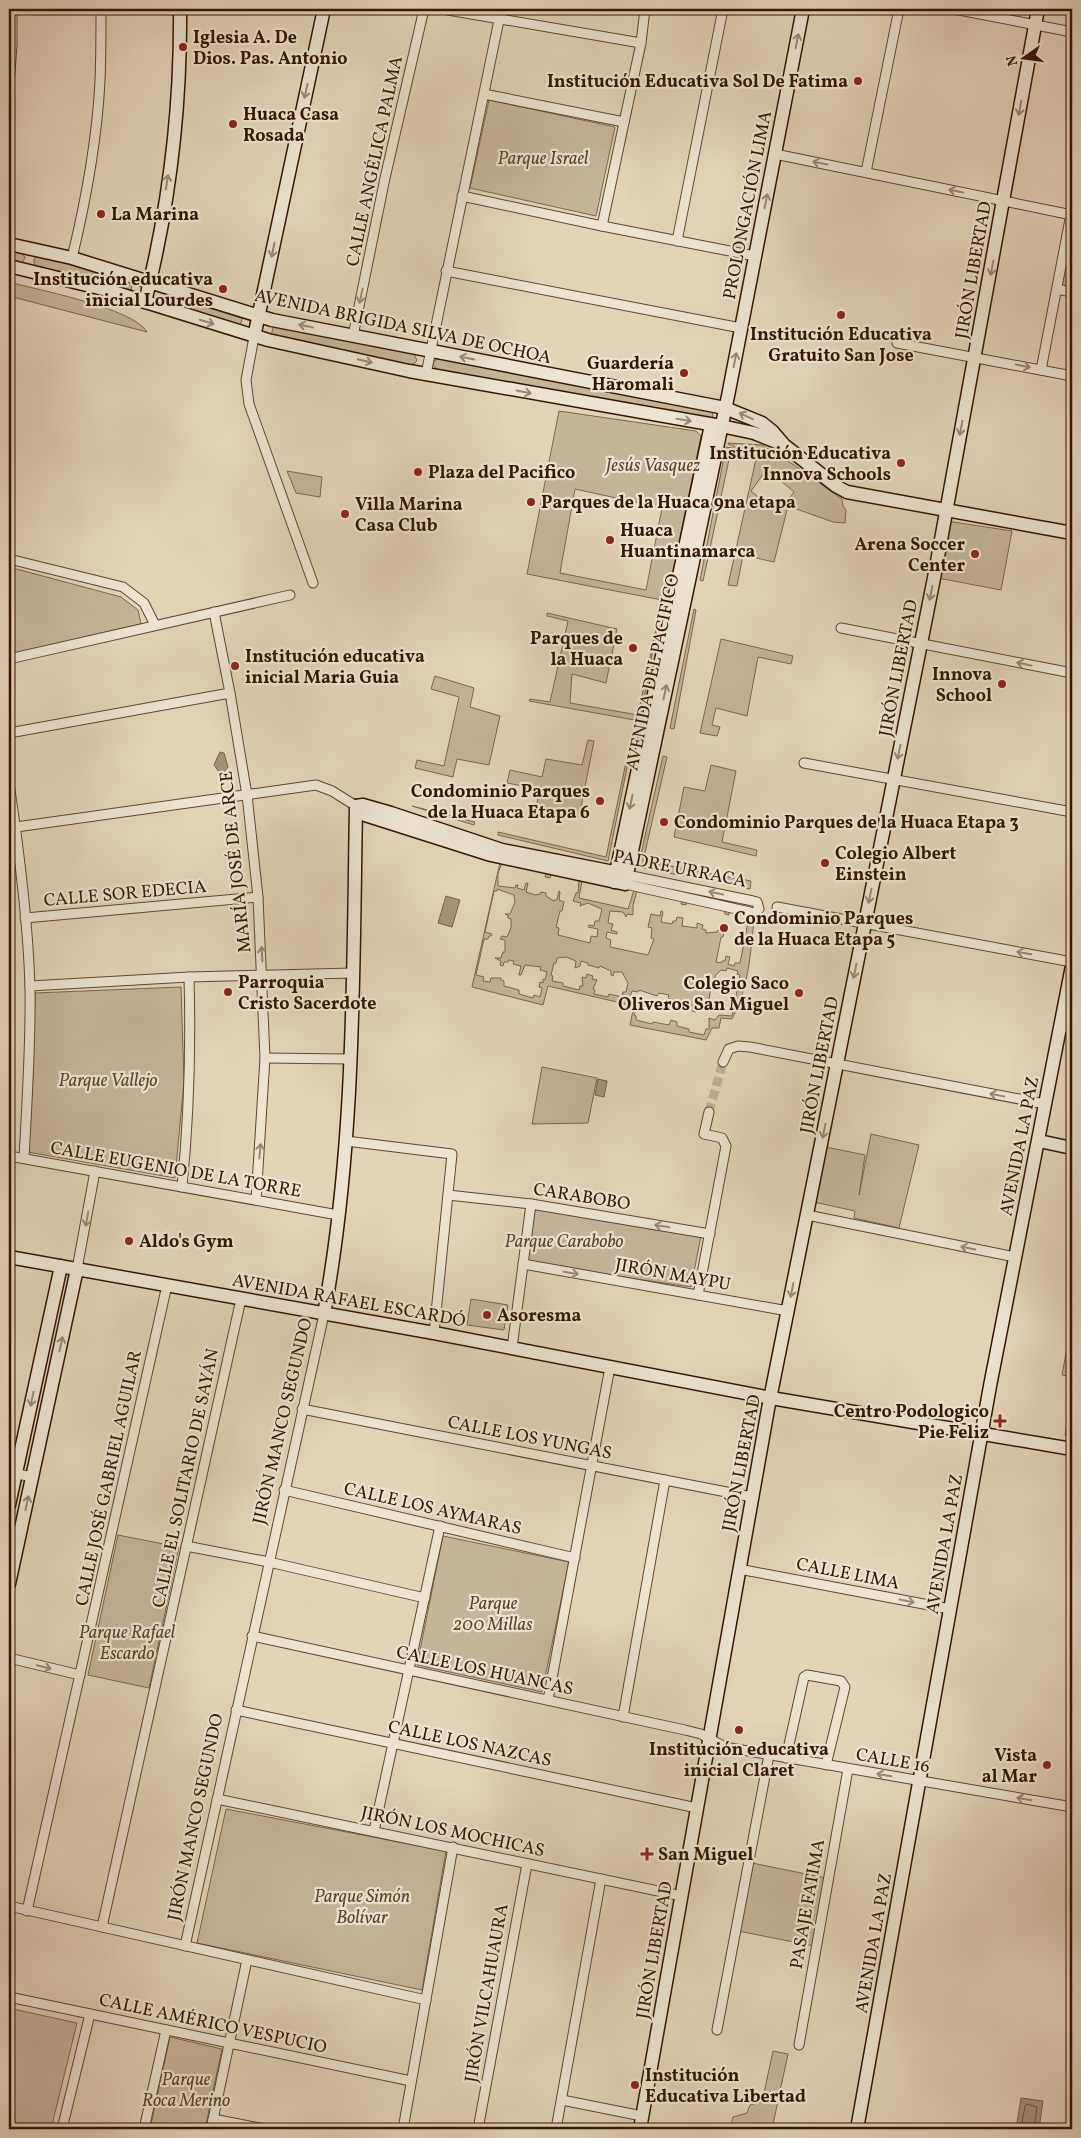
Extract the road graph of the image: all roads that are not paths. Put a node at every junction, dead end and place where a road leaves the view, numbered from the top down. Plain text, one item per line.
1 (12, 9) edge
2 (102, 9) edge
3 (180, 9) edge
4 (324, 9) edge
5 (424, 9) edge
6 (442, 9) edge
7 (645, 9) edge
8 (723, 9) edge
9 (803, 9) edge
10 (899, 9) edge
11 (954, 9) edge
12 (1038, 9) edge
13 (499, 20) junction
14 (1035, 25) junction
15 (1072, 32) edge
16 (641, 43) junction
17 (11, 45) edge
18 (9, 86) edge
19 (484, 94) junction
20 (624, 122) junction
21 (775, 154) junction
22 (866, 172) junction
23 (462, 196) junction
24 (1004, 201) junction
25 (1072, 215) edge
26 (602, 226) junction
27 (677, 241) junction
28 (9, 244) edge
29 (31, 248) junction
30 (755, 256) junction
31 (72, 258) junction
32 (9, 266) edge
33 (26, 270) junction
34 (446, 271) junction
35 (150, 282) junction
36 (1057, 289) junction
37 (1072, 292) edge
38 (145, 302) junction
39 (259, 316) junction
40 (741, 328) junction
41 (254, 336) junction
42 (353, 336) junction
43 (897, 343) dead end
44 (430, 351) junction
45 (975, 356) junction
46 (1041, 370) junction
47 (426, 374) junction
48 (1072, 376) edge
49 (725, 408) junction
50 (716, 425) junction
51 (784, 445) junction
52 (946, 510) junction
53 (1072, 533) edge
54 (9, 559) edge
55 (314, 583) dead end
56 (290, 595) dead end
57 (214, 612) junction
58 (155, 625) junction
59 (841, 628) dead end
60 (921, 644) junction
61 (9, 658) edge
62 (1072, 673) edge
63 (230, 693) junction
64 (9, 733) edge
65 (804, 763) dead end
66 (894, 779) junction
67 (9, 783) edge
68 (247, 795) junction
69 (356, 806) junction
70 (1072, 812) edge
71 (12, 827) edge
72 (621, 878) junction
73 (258, 897) junction
74 (776, 907) dead end
75 (25, 918) junction
76 (864, 923) junction
77 (1072, 962) edge
78 (1072, 966) edge
79 (353, 974) junction
80 (263, 975) junction
81 (189, 977) junction
82 (30, 986) junction
83 (1066, 1027) edge
84 (266, 1058) junction
85 (350, 1059) junction
86 (723, 1062) tunnel mouth
87 (836, 1064) junction
88 (1045, 1104) junction
89 (709, 1112) tunnel mouth
90 (346, 1141) junction
91 (1038, 1141) junction
92 (1072, 1148) edge
93 (9, 1156) edge
94 (24, 1158) junction
95 (95, 1171) junction
96 (182, 1187) junction
97 (448, 1195) junction
98 (256, 1200) junction
99 (531, 1204) junction
100 (338, 1215) junction
101 (807, 1215) junction
102 (710, 1234) junction
103 (9, 1257) edge
104 (1016, 1257) junction
105 (523, 1264) junction
106 (61, 1266) junction
107 (77, 1269) junction
108 (167, 1286) junction
109 (698, 1295) junction
110 (241, 1299) junction
111 (788, 1311) junction
112 (324, 1314) junction
113 (434, 1333) junction
114 (512, 1348) junction
115 (610, 1367) junction
116 (771, 1398) junction
117 (302, 1409) junction
118 (982, 1433) junction
119 (1072, 1449) edge
120 (592, 1465) junction
121 (12, 1472) edge
122 (32, 1477) junction
123 (665, 1480) junction
124 (284, 1490) junction
125 (752, 1497) junction
126 (9, 1506) edge
127 (440, 1526) junction
128 (186, 1546) junction
129 (575, 1558) junction
130 (268, 1562) junction
131 (739, 1570) junction
132 (9, 1584) edge
133 (425, 1598) junction
134 (950, 1609) junction
135 (252, 1636) junction
136 (9, 1658) edge
137 (409, 1670) junction
138 (80, 1675) junction
139 (548, 1700) junction
140 (236, 1710) junction
141 (623, 1717) junction
142 (709, 1739) junction
143 (393, 1744) junction
144 (769, 1755) junction
145 (786, 1758) junction
146 (826, 1765) junction
147 (848, 1769) junction
148 (920, 1782) junction
149 (217, 1798) junction
150 (1072, 1807) edge
151 (697, 1808) junction
152 (374, 1831) junction
153 (453, 1847) junction
154 (526, 1864) junction
155 (601, 1879) junction
156 (682, 1896) junction
157 (9, 1906) edge
158 (27, 1911) junction
159 (102, 1928) junction
160 (185, 1946) junction
161 (247, 1960) junction
162 (10, 1997) edge
163 (426, 2000) junction
164 (9, 2007) edge
165 (90, 2014) junction
166 (166, 2030) junction
167 (717, 2030) dead end
168 (229, 2043) junction
169 (798, 2045) dead end
170 (411, 2081) junction
171 (562, 2100) junction
172 (213, 2119) junction
173 (641, 2123) edge
174 (62, 2129) edge
175 (144, 2129) edge
176 (211, 2129) edge
177 (265, 2129) edge
178 (403, 2129) edge
179 (478, 2129) edge
180 (556, 2129) edge
181 (857, 2129) edge

1 - 17 street
2 - 31 street
35 -> 3 street
4 -> 39 street
5 -> 42 street, CALLE ANGÉLICA PALMA
6 - 13 street
7 - 16 street
8 - 27 street
21 -> 9 street, PROLONGACIÓN LIMA
10 - 22 street
11 - 14 street
12 - 14 street, JIRÓN LIBERTAD
13 - 16 street
13 - 19 street
14 - 15 street
14 -> 24 street, JIRÓN LIBERTAD
16 - 20 street
17 - 18 street
19 - 20 street
19 - 23 street
20 - 26 street
22 -> 21 street
30 -> 21 street, PROLONGACIÓN LIMA
24 -> 22 street
23 - 26 street
23 - 34 street
24 - 25 street
24 -> 45 street, JIRÓN LIBERTAD
25 - 36 street
26 - 27 street
27 - 30 street
28 - 29 street, AVENIDA BRIGIDA SILVA DE OCHOA
29 - 31 street, AVENIDA BRIGIDA SILVA DE OCHOA
29 - 33 street
30 - 40 street, PROLONGACIÓN LIMA
31 - 35 street, AVENIDA BRIGIDA SILVA DE OCHOA
32 - 33 street, AVENIDA BRIGIDA SILVA DE OCHOA
33 - 38 street, AVENIDA BRIGIDA SILVA DE OCHOA
34 - 40 street
34 - 44 street
35 - 38 street
35 - 39 street, AVENIDA BRIGIDA SILVA DE OCHOA
36 - 37 street
36 - 46 street
38 -> 41 street, AVENIDA BRIGIDA SILVA DE OCHOA
39 - 41 street
42 -> 39 street, AVENIDA BRIGIDA SILVA DE OCHOA
49 -> 40 street, PROLONGACIÓN LIMA
41 -> 47 street, AVENIDA BRIGIDA SILVA DE OCHOA
41 - 55 street
42 - 44 street, AVENIDA BRIGIDA SILVA DE OCHOA
43 - 45 street
44 - 47 street
49 -> 44 street, AVENIDA BRIGIDA SILVA DE OCHOA
45 -> 46 street
45 -> 52 street, JIRÓN LIBERTAD
46 - 48 street
47 -> 50 street, AVENIDA BRIGIDA SILVA DE OCHOA
49 - 50 street, AVENIDA DEL PACIFICO
51 -> 49 street, AVENIDA BRIGIDA SILVA DE OCHOA
50 - 51 street, AVENIDA BRIGIDA SILVA DE OCHOA
50 - 72 street, AVENIDA DEL PACIFICO
51 - 52 street, AVENIDA BRIGIDA SILVA DE OCHOA
52 - 53 street, AVENIDA BRIGIDA SILVA DE OCHOA
52 -> 60 street, JIRÓN LIBERTAD
54 - 58 street
56 - 57 street
57 - 58 street
57 - 63 street, MARÍA JOSÉ DE ARCE
58 - 61 street
59 - 60 street
62 -> 60 street
60 -> 66 street, JIRÓN LIBERTAD
63 - 64 street
63 - 68 street, MARÍA JOSÉ DE ARCE
65 - 66 street
66 - 70 street
66 -> 76 street, JIRÓN LIBERTAD
67 - 71 street
68 - 69 street, PADRE URRACA
68 - 71 street, PADRE URRACA
68 - 73 street, MARÍA JOSÉ DE ARCE
69 - 72 street, PADRE URRACA
69 - 79 street, JIRÓN MANCO SEGUNDO
71 - 75 street
72 -> 72 street, PADRE URRACA
73 - 75 street, CALLE SOR EDECIA
80 -> 73 street, MARÍA JOSÉ DE ARCE
74 - 76 street
75 - 82 street
77 -> 76 street
76 -> 87 street, JIRÓN LIBERTAD
78 - 83 street, AVENIDA LA PAZ
79 - 80 street
79 - 85 street, JIRÓN MANCO SEGUNDO
80 - 81 street
80 - 84 street, MARÍA JOSÉ DE ARCE
81 - 82 street
81 - 96 street
82 - 94 street
83 - 88 street, AVENIDA LA PAZ
84 - 85 street
98 -> 84 street, MARÍA JOSÉ DE ARCE
85 - 90 street, JIRÓN MANCO SEGUNDO
86 - 87 street
88 -> 87 street
87 -> 101 street, JIRÓN LIBERTAD
88 - 91 street, AVENIDA LA PAZ
89 - 102 street
90 - 97 street
90 - 100 street, JIRÓN MANCO SEGUNDO
91 - 92 street
91 - 104 street, AVENIDA LA PAZ
93 - 94 street, CALLE EUGENIO DE LA TORRE
94 - 95 street, CALLE EUGENIO DE LA TORRE
95 - 96 street, CALLE EUGENIO DE LA TORRE
95 -> 107 street
96 - 98 street, CALLE EUGENIO DE LA TORRE
97 - 99 street, CARABOBO
97 - 113 street
98 - 100 street, CALLE EUGENIO DE LA TORRE
102 -> 99 street, CARABOBO
99 - 105 street
100 - 112 street, JIRÓN MANCO SEGUNDO
104 -> 101 street
101 -> 111 street, JIRÓN LIBERTAD
102 - 109 street
103 - 106 street, AVENIDA RAFAEL ESCARDÓ
104 - 118 street, AVENIDA LA PAZ
105 -> 109 street, JIRÓN MAYPU
105 - 114 street
106 - 107 street, AVENIDA RAFAEL ESCARDÓ
106 -> 121 street
107 - 108 street, AVENIDA RAFAEL ESCARDÓ
122 -> 107 street
108 - 110 street, AVENIDA RAFAEL ESCARDÓ
108 - 138 street, CALLE JOSÉ GABRIEL AGUILAR
109 - 111 street, JIRÓN MAYPU
110 - 112 street, AVENIDA RAFAEL ESCARDÓ
110 - 128 street, CALLE EL SOLITARIO DE SAYÁN
111 - 116 street, JIRÓN LIBERTAD
112 - 113 street, AVENIDA RAFAEL ESCARDÓ
112 - 117 street, JIRÓN MANCO SEGUNDO
113 - 114 street, AVENIDA RAFAEL ESCARDÓ
114 - 115 street, AVENIDA RAFAEL ESCARDÓ
115 - 116 street, AVENIDA RAFAEL ESCARDÓ
115 - 120 street
116 - 118 street, AVENIDA RAFAEL ESCARDÓ
116 - 125 street, JIRÓN LIBERTAD
117 - 120 street, CALLE LOS YUNGAS
117 - 124 street, JIRÓN MANCO SEGUNDO
118 - 119 street, AVENIDA RAFAEL ESCARDÓ
118 - 134 street, AVENIDA LA PAZ
120 - 123 street, CALLE LOS YUNGAS
120 - 129 street
121 - 122 street
121 - 126 street
132 -> 122 street
123 - 125 street, CALLE LOS YUNGAS
123 - 141 street
124 - 127 street, CALLE LOS AYMARAS
124 - 130 street, JIRÓN MANCO SEGUNDO
125 - 131 street, JIRÓN LIBERTAD
127 - 129 street, CALLE LOS AYMARAS
127 - 133 street
128 - 130 street
128 - 159 street, CALLE EL SOLITARIO DE SAYÁN
129 - 139 street
130 - 133 street
130 - 135 street, JIRÓN MANCO SEGUNDO
131 -> 134 street, CALLE LIMA
131 - 142 street, JIRÓN LIBERTAD
133 - 137 street
134 - 148 street, AVENIDA LA PAZ
135 - 137 street, CALLE LOS HUANCAS
135 - 140 street, JIRÓN MANCO SEGUNDO
136 -> 138 street
137 - 139 street, CALLE LOS HUANCAS
137 - 143 street
138 - 158 street, CALLE JOSÉ GABRIEL AGUILAR
139 - 141 street, CALLE LOS HUANCAS
140 - 143 street, CALLE LOS NAZCAS
140 - 149 street, JIRÓN MANCO SEGUNDO
141 - 142 street, CALLE LOS HUANCAS
142 - 144 street, CALLE 16
142 - 151 street, JIRÓN LIBERTAD
143 - 151 street, CALLE LOS NAZCAS
143 - 152 street
144 - 145 street, CALLE 16
144 - 167 street
145 - 146 street, CALLE 16
145 - 146 street
146 - 147 street, CALLE 16
148 -> 147 street, CALLE 16
147 - 169 street, PASAJE FATIMA
150 -> 148 street, CALLE 16
148 - 181 street, AVENIDA LA PAZ
149 - 152 street, JIRÓN LOS MOCHICAS
149 - 160 street, JIRÓN MANCO SEGUNDO
151 - 156 street, JIRÓN LIBERTAD
152 - 153 street, JIRÓN LOS MOCHICAS
153 - 154 street, JIRÓN LOS MOCHICAS
153 - 163 street
154 - 155 street, JIRÓN LOS MOCHICAS
154 - 179 street, JIRÓN VILCAHUAURA
155 - 156 street, JIRÓN LOS MOCHICAS
155 - 171 street
156 - 173 street, JIRÓN LIBERTAD
157 - 158 street
158 - 159 street
159 - 160 street
160 - 161 street
161 - 163 street
161 - 168 street
162 - 164 street
162 - 165 street, CALLE AMÉRICO VESPUCIO
163 - 170 street
165 - 166 street, CALLE AMÉRICO VESPUCIO
165 - 174 street
166 - 168 street, CALLE AMÉRICO VESPUCIO
166 - 175 street
168 - 170 street, CALLE AMÉRICO VESPUCIO
168 - 172 street
170 - 178 street
171 - 173 street
171 - 180 street
172 - 176 street
172 - 177 street

